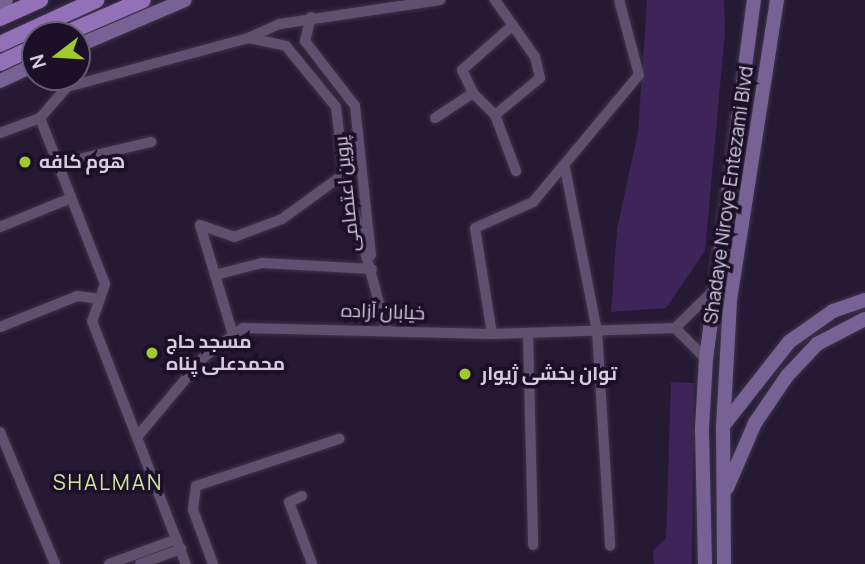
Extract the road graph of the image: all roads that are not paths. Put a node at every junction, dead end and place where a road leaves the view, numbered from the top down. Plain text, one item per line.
1 (6, 0) edge
2 (40, 0) edge
3 (96, 0) edge
4 (143, 0) edge
5 (186, 0) edge
6 (440, 0) edge
7 (495, 0) edge
8 (620, 0) edge
9 (777, 0) edge
10 (753, 2) edge
11 (0, 4) edge
12 (311, 17) junction
13 (0, 18) edge
14 (91, 22) edge
15 (513, 25) junction
16 (248, 38) junction
17 (91, 40) edge
18 (0, 44) edge
19 (21, 53) edge
20 (0, 63) edge
21 (21, 71) edge
22 (0, 81) edge
23 (473, 93) junction
24 (495, 115) junction
25 (40, 118) junction
26 (435, 118) dead end
27 (0, 133) edge
28 (151, 142) dead end
29 (58, 164) junction
30 (565, 168) junction
31 (516, 171) dead end
32 (344, 174) junction
33 (71, 198) junction
34 (0, 227) edge
35 (372, 269) junction
36 (215, 275) junction
37 (715, 289) junction
38 (100, 299) junction
39 (865, 300) edge
40 (865, 318) edge
41 (0, 327) edge
42 (675, 328) junction
43 (386, 329) junction
44 (597, 331) junction
45 (528, 333) junction
46 (492, 334) junction
47 (233, 335) junction
48 (706, 359) junction
49 (733, 411) junction
50 (753, 426) junction
51 (723, 427) junction
52 (0, 432) edge
53 (137, 436) junction
54 (339, 439) dead end
55 (302, 496) dead end
56 (723, 496) junction
57 (179, 544) junction
58 (533, 545) dead end
59 (610, 546) dead end
60 (55, 564) edge
61 (110, 564) edge
62 (140, 564) edge
63 (187, 564) edge
64 (213, 564) edge
65 (312, 564) edge
66 (705, 564) edge
67 (724, 564) edge

1 - 11 main road
2 - 13 main road
3 - 18 main road
4 - 14 main road
5 - 17 main road
6 - 12 street
7 - 15 street
8 - 30 street
9 - 51 main road, Shadaye Niroye Entezami Blvd
10 - 37 main road, Shadaye Niroye Entezami Blvd
12 - 16 street
12 - 35 street, پروین اعتصامی
15 - 23 street
15 - 24 street
16 - 25 street
16 - 32 street, پروین اعتصامی
19 - 20 main road
21 - 22 main road
23 - 24 street
23 - 26 street
24 - 31 street
25 - 27 street
25 - 29 street
28 - 29 street
29 - 33 street
30 - 44 street
30 - 46 street
32 - 35 street, پروین اعتصامی
32 - 36 street
33 - 34 street
33 - 38 street
35 - 36 street
35 - 43 street
36 - 47 street
37 - 42 street
37 - 48 main road, Shadaye Niroye Entezami Blvd
38 - 41 street
38 - 53 street
39 - 49 main road
40 - 50 main road
42 - 44 street, خیابان آزاده
42 - 48 street
43 - 46 street, خیابان آزاده
43 - 47 street, خیابان آزاده
44 - 45 street, خیابان آزاده
44 - 59 street
45 - 46 street, خیابان آزاده
45 - 58 street
47 - 53 street, خیابان آزاده
48 - 66 main road, Shadaye Niroye Entezami Blvd
49 - 50 main road
49 - 51 main road
50 - 56 main road
51 - 56 main road, Shadaye Niroye Entezami Blvd
52 - 60 street
53 - 57 street
54 - 64 street
55 - 65 street
56 - 67 main road, Shadaye Niroye Entezami Blvd
57 - 61 street
57 - 62 street
57 - 63 street

